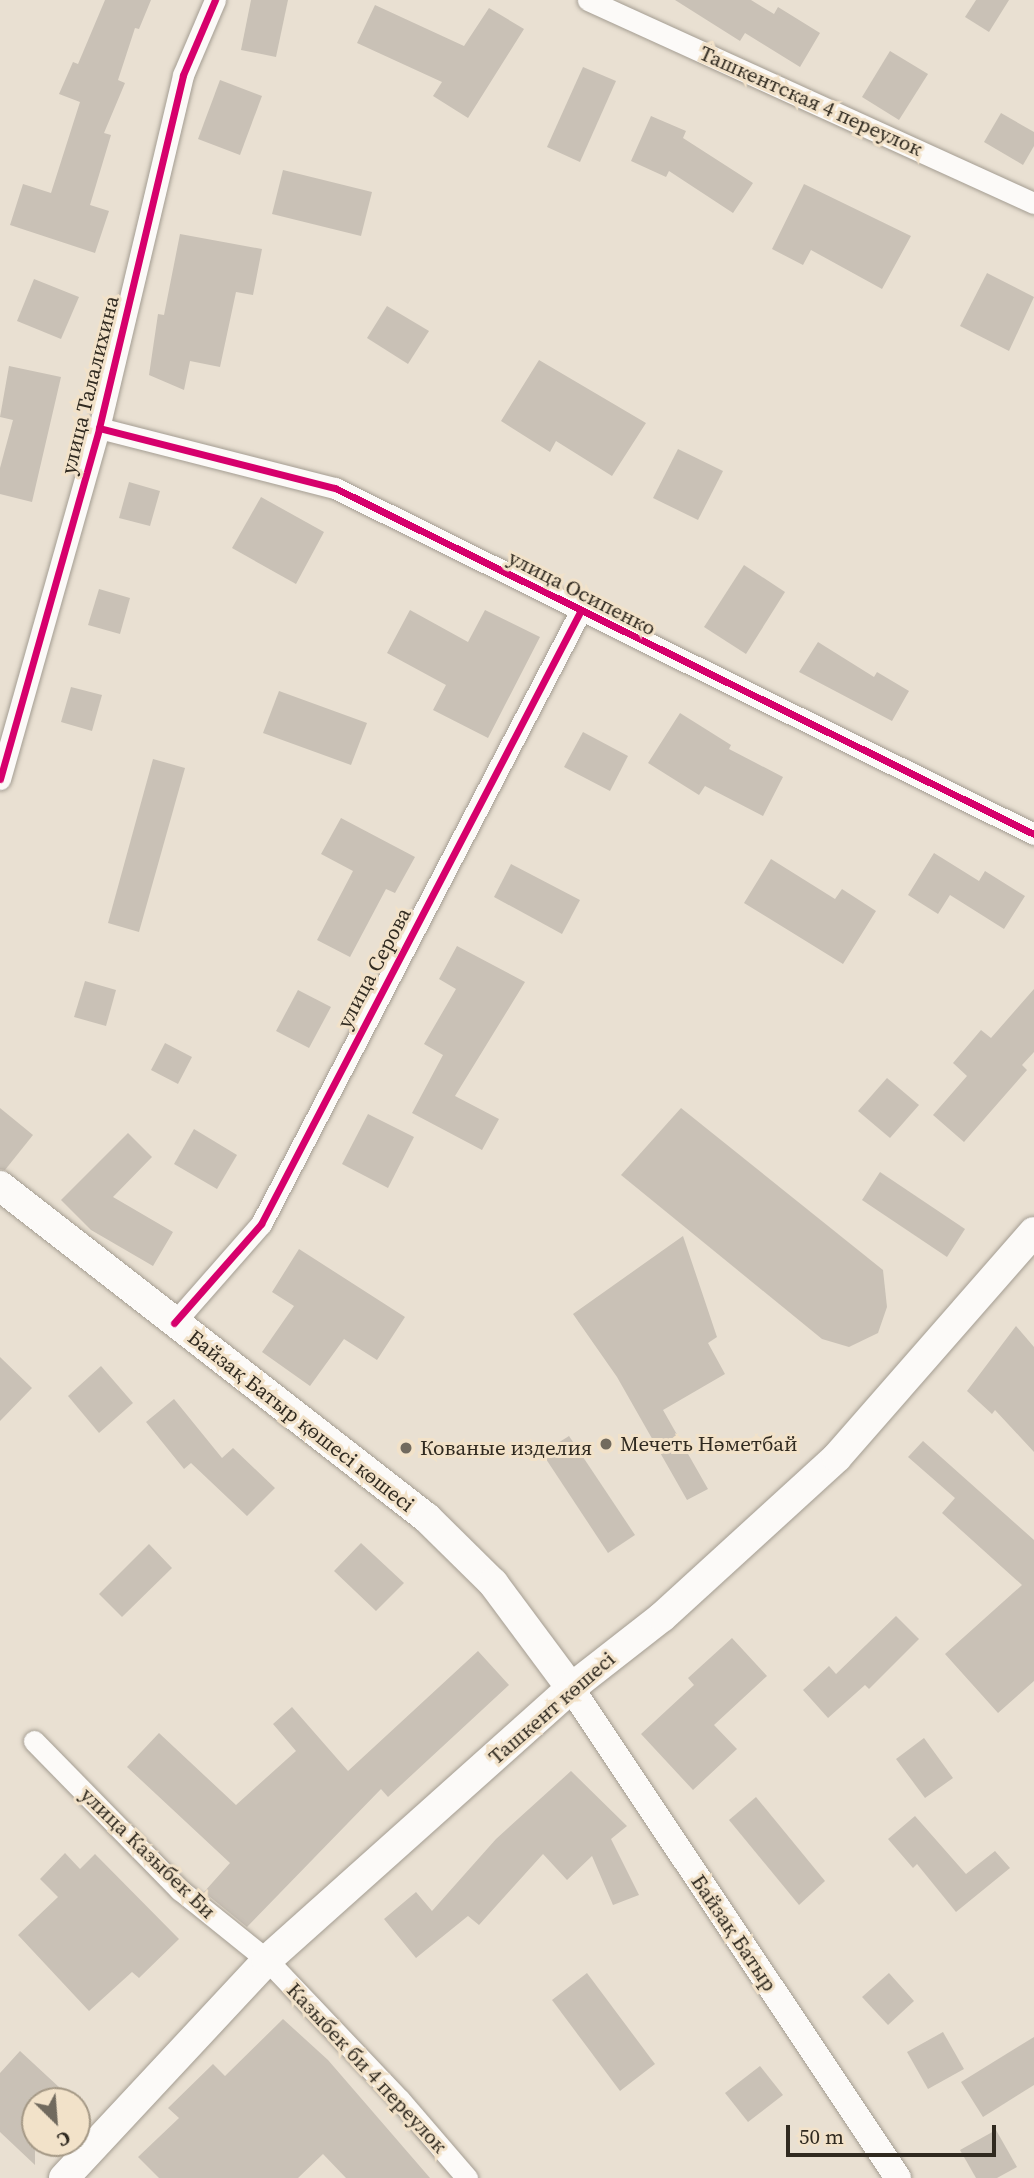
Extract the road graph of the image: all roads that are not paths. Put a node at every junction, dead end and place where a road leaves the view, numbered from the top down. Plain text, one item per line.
1 (215, 0) edge
2 (588, 0) edge
3 (1034, 203) edge
4 (99, 428) junction
5 (580, 612) junction
6 (0, 779) edge
7 (1034, 834) edge
8 (0, 1186) edge
9 (1034, 1232) edge
10 (174, 1323) junction
11 (571, 1688) junction
12 (34, 1741) dead end
13 (267, 1960) junction
14 (64, 2178) edge
15 (467, 2178) edge
16 (898, 2178) edge

1 - 4 street, улица Талалихина
2 - 3 street, Ташкентская 4 переулок
4 - 5 street, улица Осипенко
4 - 6 street, улица Талалихина
5 - 7 street, улица Осипенко
5 - 10 street, улица Серова
8 - 10 main road, Байзақ Батыр қөшесі көшесі
9 - 11 main road, Ташкент көшесі
10 - 11 main road, Байзақ Батыр қөшесі көшесі
11 - 13 main road, Ташкент көшесі
11 - 16 street, Байзақ Батыр
12 - 13 street, улица Казыбек Би
13 - 14 main road, Ташкент көшесі
13 - 15 street, Казыбек би 4 переулок

